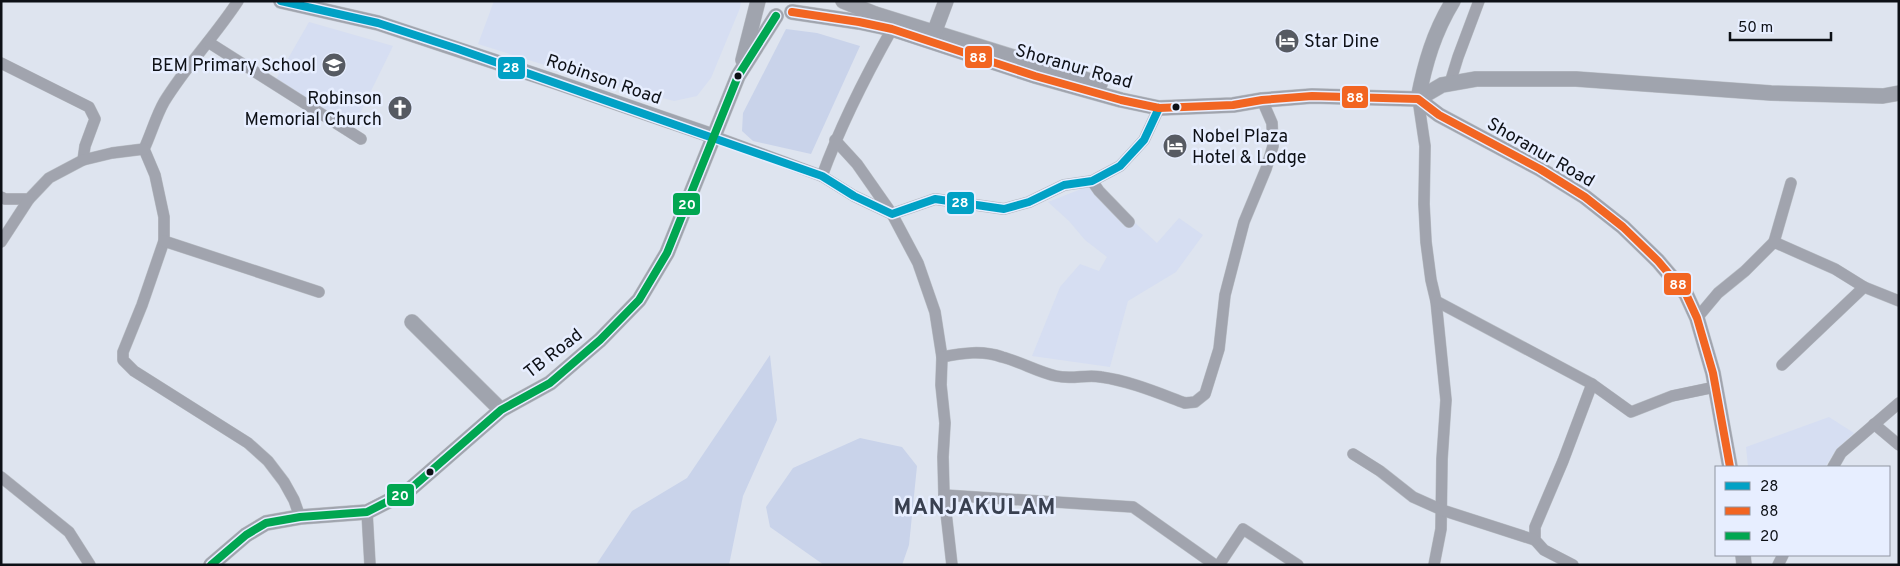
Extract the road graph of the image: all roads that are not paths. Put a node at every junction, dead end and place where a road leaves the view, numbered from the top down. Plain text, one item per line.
1 (238, 1) edge
2 (281, 1) edge
3 (759, 1) edge
4 (843, 1) edge
5 (946, 1) edge
6 (1453, 1) edge
7 (1479, 1) edge
8 (796, 7) edge
9 (776, 16) junction
10 (892, 29) junction
11 (932, 38) junction
12 (208, 42) junction
13 (1, 63) edge
14 (738, 76) junction
15 (1441, 86) junction
16 (1899, 93) edge
17 (1262, 100) junction
18 (1429, 107) junction
19 (1159, 108) junction
20 (713, 136) junction
21 (361, 139) dead end
22 (835, 140) junction
23 (144, 149) junction
24 (83, 160) junction
25 (822, 176) junction
26 (1092, 181) junction
27 (1791, 183) dead end
28 (1, 197) edge
29 (29, 199) junction
30 (892, 214) junction
31 (1129, 222) dead end
32 (164, 241) junction
33 (1, 242) edge
34 (1774, 242) junction
35 (1864, 287) junction
36 (319, 292) dead end
37 (1436, 301) junction
38 (1899, 301) edge
39 (1697, 318) junction
40 (412, 322) dead end
41 (942, 356) junction
42 (1782, 366) dead end
43 (1592, 384) junction
44 (1715, 387) junction
45 (1899, 403) edge
46 (501, 410) junction
47 (1874, 424) junction
48 (1899, 445) edge
49 (1353, 454) dead end
50 (1730, 466) edge
51 (1834, 466) edge
52 (1, 477) edge
53 (944, 495) junction
54 (1442, 510) junction
55 (367, 512) junction
56 (300, 517) junction
57 (1535, 540) junction
58 (90, 565) edge
59 (211, 565) edge
60 (370, 565) edge
61 (952, 565) edge
62 (1215, 565) edge
63 (1219, 565) edge
64 (1298, 565) edge
65 (1434, 565) edge
66 (1573, 565) edge

1 - 12 street
2 - 20 main road, Robinson Road
3 - 9 main road
3 - 14 main road
4 - 11 main road, Shoranur Road
5 - 11 main road
6 - 18 main road
7 - 15 street
8 - 9 main road, Shoranur Road
8 - 10 main road, Shoranur Road
9 - 14 main road, TB Road
10 - 11 main road, Shoranur Road
10 - 22 street
11 - 17 main road, Shoranur Road
11 - 19 main road, Shoranur Road
12 - 21 street
12 - 23 street
13 - 24 street
14 - 20 main road, TB Road
15 - 16 main road
15 - 18 main road
17 - 18 main road, Shoranur Road
17 - 19 main road, Shoranur Road
17 - 41 street
18 - 37 street
18 - 39 main road, Shoranur Road
19 - 26 street
20 - 25 street
20 - 46 main road, TB Road
22 - 25 street
22 - 30 street
23 - 24 street
23 - 32 street
24 - 29 street
25 - 30 street
26 - 30 street
26 - 31 street
27 - 34 street
28 - 29 street
29 - 33 street
30 - 41 street
32 - 36 street
32 - 56 street
34 - 35 street
34 - 39 street
35 - 38 street
35 - 42 street
37 - 43 street
37 - 54 street
39 - 44 main road, Shoranur Road
40 - 46 main road
41 - 53 street
43 - 44 street
43 - 57 street
44 - 50 main road, Shoranur Road
45 - 47 street
46 - 55 main road, TB Road
47 - 48 street
47 - 51 street
49 - 54 street
52 - 58 street
53 - 61 street
53 - 62 street
54 - 57 street
54 - 65 street
55 - 56 main road, TB Road
55 - 60 street
56 - 59 main road, TB Road
57 - 66 street
63 - 64 street

